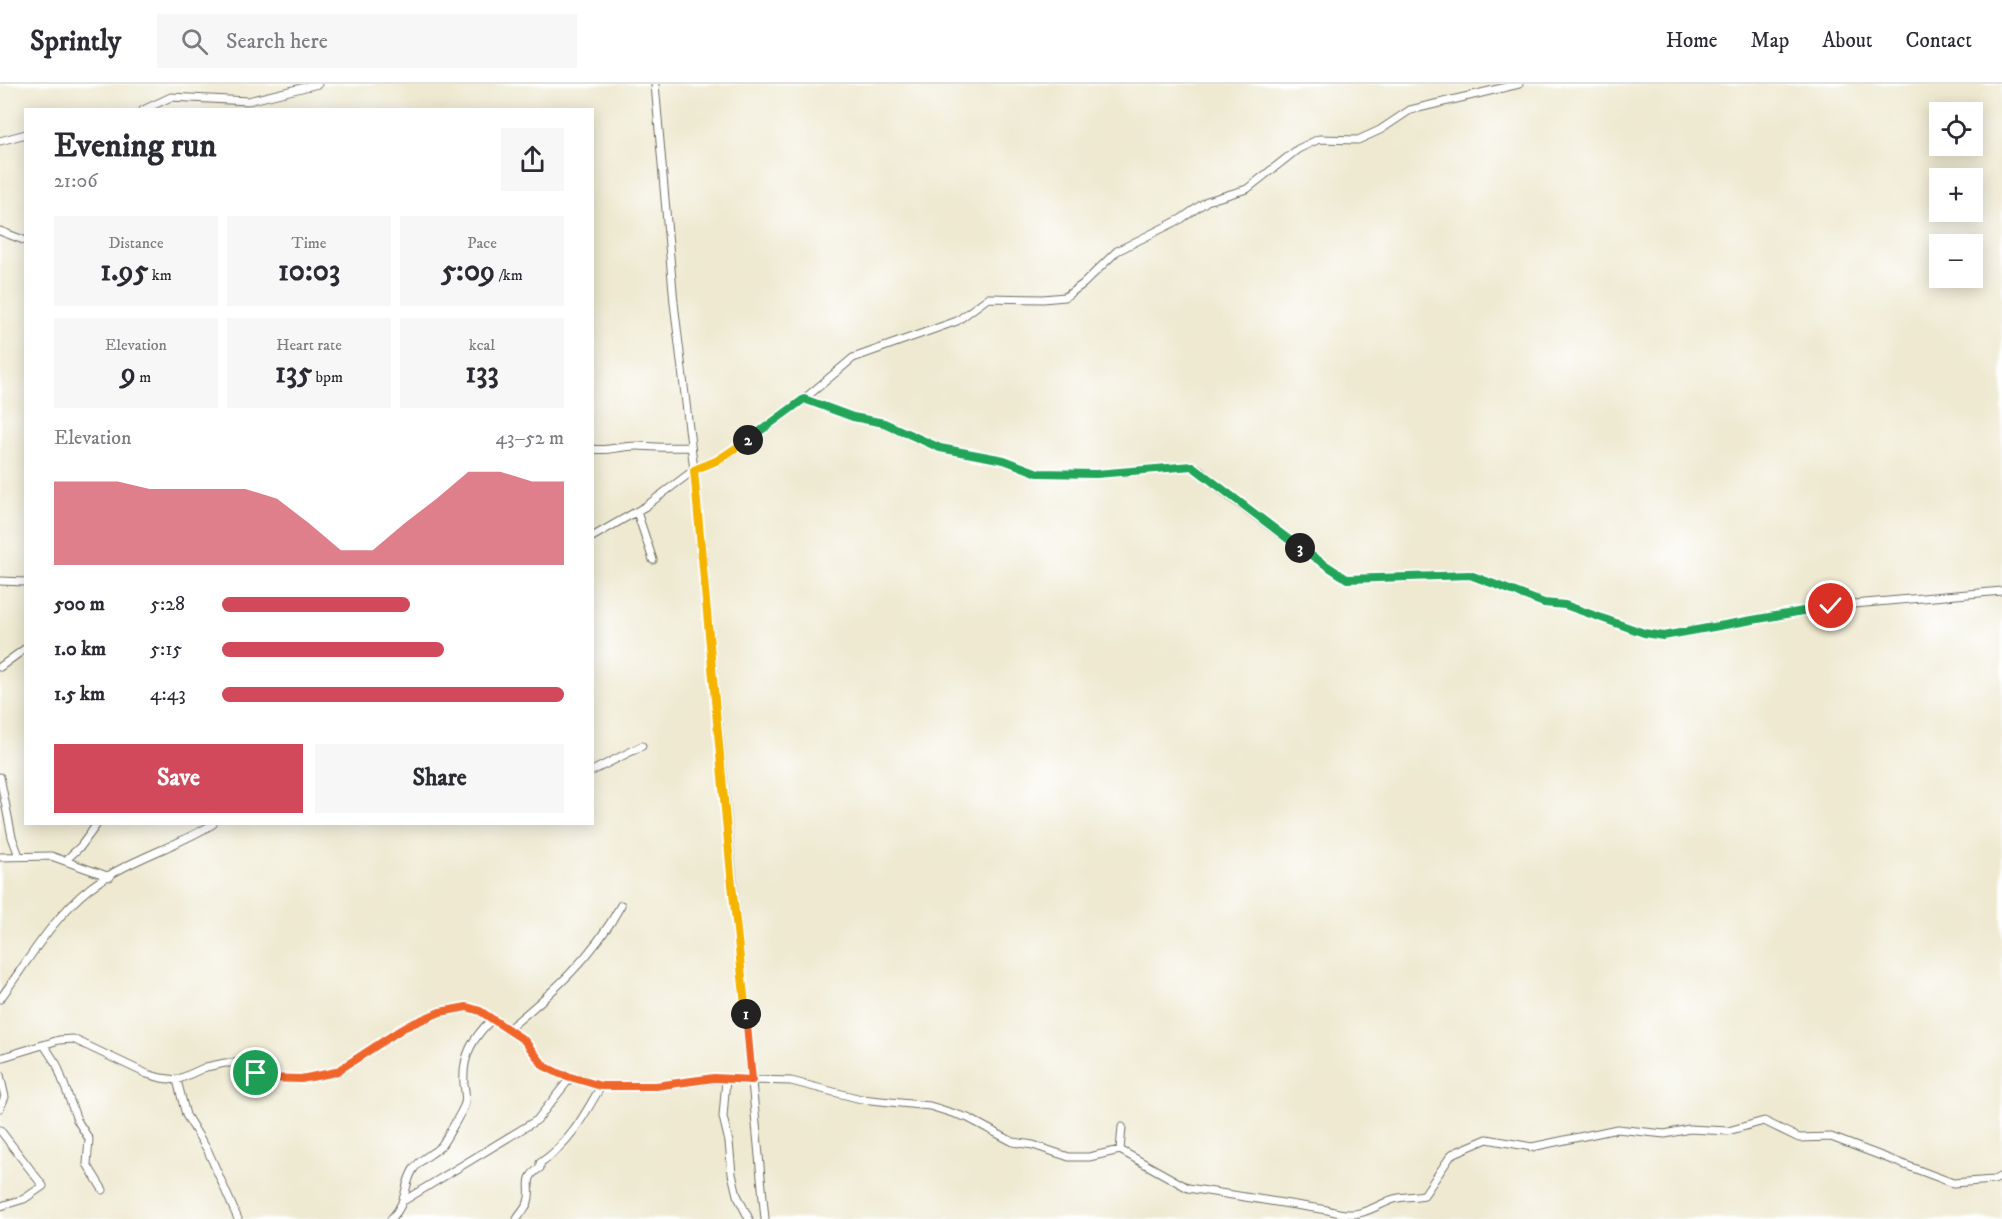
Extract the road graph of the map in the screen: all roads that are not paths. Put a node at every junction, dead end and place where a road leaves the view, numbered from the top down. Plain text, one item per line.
1 (318, 84) edge
2 (655, 84) edge
3 (1519, 84) edge
4 (147, 108) edge
5 (24, 135) edge
6 (0, 141) edge
7 (0, 231) edge
8 (24, 240) edge
9 (804, 399) junction
10 (691, 447) junction
11 (594, 449) edge
12 (694, 470) junction
13 (637, 512) junction
14 (594, 536) edge
15 (653, 560) dead end
16 (0, 581) edge
17 (24, 582) edge
18 (2002, 591) edge
19 (24, 649) edge
20 (0, 667) edge
21 (642, 746) dead end
22 (594, 770) edge
23 (0, 777) edge
24 (96, 825) edge
25 (211, 825) edge
26 (19, 856) junction
27 (0, 857) edge
28 (66, 860) junction
29 (110, 877) junction
30 (621, 905) dead end
31 (0, 999) edge
32 (492, 1019) junction
33 (507, 1030) junction
34 (44, 1045) junction
35 (0, 1058) edge
36 (0, 1075) edge
37 (571, 1077) junction
38 (726, 1079) junction
39 (177, 1080) junction
40 (752, 1080) junction
41 (601, 1086) junction
42 (0, 1108) edge
43 (1122, 1127) dead end
44 (0, 1130) edge
45 (1120, 1150) junction
46 (2002, 1176) edge
47 (104, 1190) dead end
48 (404, 1202) junction
49 (1, 1206) edge
50 (1342, 1217) edge
51 (238, 1219) edge
52 (391, 1219) edge
53 (517, 1219) edge
54 (749, 1219) edge
55 (765, 1219) edge

1 - 4 street
2 - 10 street
3 - 9 street
5 - 6 street
7 - 8 street
9 - 12 street
9 - 18 street
10 - 11 street
10 - 12 street
12 - 13 street
12 - 40 street
13 - 14 street
13 - 15 street
16 - 17 street
19 - 20 street
21 - 22 street
23 - 26 street
24 - 28 street
25 - 29 street
26 - 27 street
26 - 28 street
28 - 29 street
29 - 31 street
30 - 33 street
32 - 33 street
32 - 39 street
32 - 48 street
33 - 37 street
34 - 35 street
34 - 39 street
34 - 47 street
36 - 42 street
37 - 41 street
37 - 48 street
38 - 40 street
38 - 41 street
38 - 54 street
39 - 51 street
40 - 45 street
40 - 55 street
41 - 53 street
43 - 45 street
44 - 49 street
45 - 50 street
46 - 50 street
48 - 52 street

